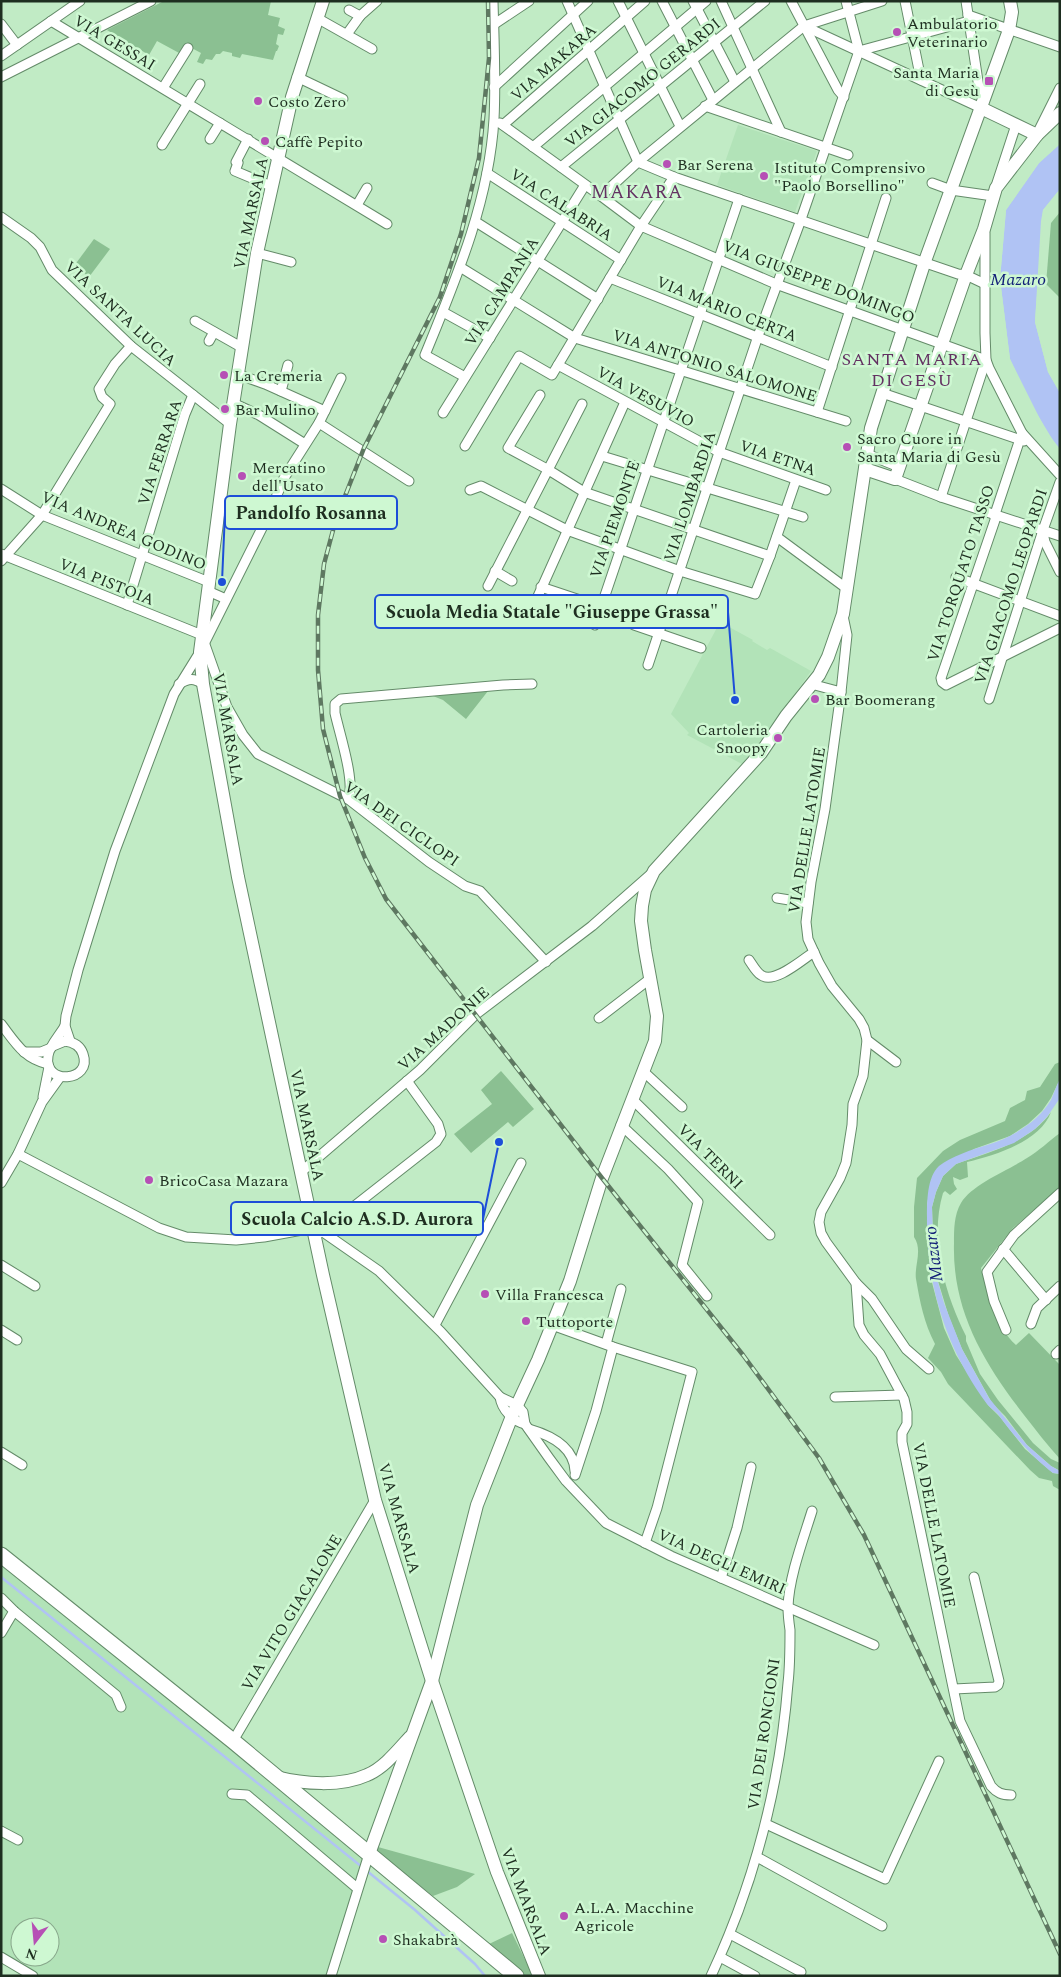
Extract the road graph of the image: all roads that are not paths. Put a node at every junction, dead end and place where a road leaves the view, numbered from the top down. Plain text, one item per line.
1 (80, 1) edge
2 (152, 1) edge
3 (323, 1) edge
4 (377, 1) edge
5 (493, 1) edge
6 (529, 1) edge
7 (567, 1) edge
8 (588, 1) edge
9 (618, 1) edge
10 (645, 1) edge
11 (662, 1) edge
12 (706, 1) edge
13 (721, 1) edge
14 (765, 1) edge
15 (791, 1) edge
16 (846, 1) edge
17 (882, 1) edge
18 (905, 1) edge
19 (966, 1) edge
20 (1010, 1) edge
21 (695, 5) edge
22 (350, 10) dead end
23 (849, 12) junction
24 (573, 15) junction
25 (360, 16) junction
26 (317, 18) junction
27 (626, 18) junction
28 (969, 18) junction
29 (51, 21) junction
30 (1, 24) edge
31 (493, 25) junction
32 (804, 26) junction
33 (676, 27) junction
34 (733, 28) junction
35 (1009, 30) junction
36 (347, 34) junction
37 (911, 36) junction
38 (79, 38) junction
39 (714, 43) junction
40 (17, 45) junction
41 (1060, 47) edge
42 (188, 48) dead end
43 (372, 49) dead end
44 (588, 50) junction
45 (859, 51) junction
46 (644, 54) junction
47 (1, 56) edge
48 (692, 61) junction
49 (752, 68) junction
50 (1, 77) edge
51 (298, 77) junction
52 (921, 80) junction
53 (735, 82) junction
54 (200, 84) dead end
55 (661, 86) junction
56 (163, 88) junction
57 (494, 88) junction
58 (604, 88) junction
59 (1060, 88) edge
60 (844, 97) junction
61 (343, 99) dead end
62 (712, 100) junction
63 (983, 102) junction
64 (188, 103) junction
65 (705, 106) junction
66 (1060, 113) edge
67 (494, 120) junction
68 (619, 120) junction
69 (220, 122) junction
70 (503, 125) junction
71 (1016, 125) junction
72 (680, 126) junction
73 (781, 132) junction
74 (1037, 135) junction
75 (210, 139) dead end
76 (248, 139) junction
77 (162, 145) dead end
78 (533, 147) junction
79 (826, 147) junction
80 (848, 155) dead end
81 (279, 158) junction
82 (638, 162) junction
83 (561, 167) junction
84 (487, 173) junction
85 (674, 177) junction
86 (932, 183) dead end
87 (585, 185) junction
88 (271, 186) junction
89 (367, 188) dead end
90 (951, 190) junction
91 (994, 192) junction
92 (601, 196) junction
93 (886, 198) dead end
94 (739, 199) junction
95 (357, 205) junction
96 (1, 217) edge
97 (801, 220) junction
98 (476, 222) junction
99 (562, 222) junction
100 (387, 224) dead end
101 (641, 226) junction
102 (984, 229) junction
103 (871, 243) junction
104 (256, 253) junction
105 (720, 259) junction
106 (621, 260) junction
107 (538, 261) junction
108 (926, 261) junction
109 (290, 262) dead end
110 (460, 266) junction
111 (966, 275) junction
112 (610, 278) junction
113 (776, 284) junction
114 (985, 284) junction
115 (513, 300) junction
116 (598, 300) junction
117 (850, 311) junction
118 (443, 312) junction
119 (701, 314) junction
120 (195, 321) dead end
121 (903, 330) junction
122 (214, 332) junction
123 (758, 336) junction
124 (490, 338) junction
125 (575, 338) junction
126 (209, 341) dead end
127 (942, 344) junction
128 (131, 346) junction
129 (241, 347) junction
130 (986, 360) junction
131 (288, 365) dead end
132 (558, 365) junction
133 (832, 367) junction
134 (682, 370) junction
135 (237, 374) junction
136 (465, 377) junction
137 (341, 378) dead end
138 (740, 388) junction
139 (281, 391) junction
140 (882, 394) junction
141 (193, 395) junction
142 (540, 395) dead end
143 (233, 402) junction
144 (625, 402) junction
145 (582, 404) dead end
146 (920, 407) junction
147 (325, 411) junction
148 (443, 412) dead end
149 (817, 412) junction
150 (846, 420) dead end
151 (319, 423) junction
152 (662, 423) junction
153 (966, 423) junction
154 (230, 424) junction
155 (1021, 436) junction
156 (305, 444) junction
157 (465, 446) dead end
158 (719, 452) junction
159 (867, 454) junction
160 (602, 456) junction
161 (547, 469) junction
162 (865, 469) junction
163 (647, 470) junction
164 (897, 473) junction
165 (1060, 476) edge
166 (796, 480) junction
167 (409, 481) dead end
168 (1060, 482) edge
169 (1, 488) edge
170 (707, 488) junction
171 (470, 490) dead end
172 (826, 490) dead end
173 (584, 492) junction
174 (941, 497) junction
175 (634, 508) junction
176 (527, 509) junction
177 (786, 512) junction
178 (42, 514) junction
179 (994, 514) junction
180 (803, 518) dead end
181 (567, 530) junction
182 (692, 530) junction
183 (1042, 530) junction
184 (1060, 536) edge
185 (777, 537) junction
186 (620, 550) junction
187 (142, 555) junction
188 (770, 556) junction
189 (3, 557) edge
190 (495, 571) junction
191 (680, 571) junction
192 (1060, 572) edge
193 (956, 577) dead end
194 (512, 581) dead end
195 (972, 584) junction
196 (209, 586) junction
197 (488, 586) dead end
198 (541, 587) junction
199 (846, 588) junction
200 (226, 599) junction
201 (1020, 602) junction
202 (127, 605) junction
203 (600, 607) junction
204 (530, 614) dead end
205 (843, 614) junction
206 (1060, 616) edge
207 (595, 625) dead end
208 (634, 625) dead end
209 (1060, 628) edge
210 (658, 634) junction
211 (202, 641) junction
212 (701, 648) dead end
213 (1002, 657) junction
214 (648, 665) dead end
215 (179, 684) junction
216 (203, 684) junction
217 (532, 684) dead end
218 (811, 684) junction
219 (841, 692) junction
220 (989, 699) dead end
221 (348, 799) junction
222 (654, 871) junction
223 (777, 898) dead end
224 (808, 903) junction
225 (814, 952) junction
226 (749, 960) dead end
227 (546, 962) junction
228 (651, 978) junction
229 (599, 1018) dead end
230 (1, 1024) edge
231 (65, 1026) junction
232 (867, 1040) junction
233 (70, 1041) junction
234 (52, 1047) junction
235 (24, 1052) junction
236 (896, 1062) dead end
237 (48, 1066) junction
238 (644, 1072) junction
239 (60, 1077) junction
240 (407, 1081) junction
241 (632, 1099) junction
242 (42, 1102) junction
243 (682, 1107) dead end
244 (621, 1125) junction
245 (18, 1154) junction
246 (521, 1163) dead end
247 (302, 1172) junction
248 (1, 1182) edge
249 (1060, 1193) edge
250 (317, 1231) junction
251 (770, 1235) dead end
252 (1004, 1249) junction
253 (1, 1265) edge
254 (856, 1284) junction
255 (35, 1286) dead end
256 (1060, 1286) edge
257 (621, 1289) dead end
258 (707, 1296) dead end
259 (1046, 1300) junction
260 (1031, 1324) dead end
261 (435, 1325) junction
262 (552, 1325) junction
263 (1, 1330) edge
264 (1006, 1330) dead end
265 (17, 1340) dead end
266 (609, 1345) junction
267 (929, 1369) dead end
268 (902, 1395) junction
269 (835, 1397) dead end
270 (514, 1411) junction
271 (527, 1426) junction
272 (1, 1452) edge
273 (22, 1466) dead end
274 (752, 1467) dead end
275 (575, 1475) junction
276 (570, 1486) junction
277 (375, 1500) junction
278 (812, 1512) dead end
279 (645, 1543) junction
280 (1, 1555) edge
281 (974, 1577) dead end
282 (721, 1578) junction
283 (1, 1598) edge
284 (788, 1607) junction
285 (14, 1611) junction
286 (1, 1633) edge
287 (874, 1645) dead end
288 (432, 1682) junction
289 (954, 1689) junction
290 (121, 1707) dead end
291 (414, 1734) junction
292 (233, 1741) junction
293 (939, 1761) dead end
294 (276, 1777) junction
295 (232, 1794) dead end
296 (1011, 1795) dead end
297 (766, 1824) junction
298 (1, 1831) edge
299 (18, 1840) dead end
300 (757, 1857) junction
301 (367, 1859) junction
302 (358, 1884) junction
303 (882, 1926) dead end
304 (730, 1934) junction
305 (1, 1957) edge
306 (720, 1957) junction
307 (800, 1972) dead end
308 (33, 1976) edge
309 (331, 1976) edge
310 (516, 1976) edge
311 (538, 1976) edge
312 (712, 1976) edge
313 (754, 1976) edge

1 - 29 street
2 - 38 street
3 - 26 street, VIA MARSALA
4 - 25 street
5 - 31 street
6 - 31 street
7 - 24 street
8 - 24 street
9 - 27 street
10 - 27 street, VIA MAKARA
11 - 33 street
12 - 21 street
13 - 34 street
14 - 34 street, VIA GIACOMO GERARDI
15 - 32 street
16 - 23 street
17 - 23 street
18 - 37 street
19 - 28 street
20 - 35 street
21 - 33 street
21 - 39 street
22 - 25 street
23 - 32 street
23 - 45 street
24 - 44 street
24 - 57 street
25 - 36 street
26 - 36 street
26 - 51 street, VIA MARSALA
27 - 44 street, VIA MAKARA
27 - 46 street
28 - 35 street
28 - 37 street
28 - 63 street
29 - 38 street, VIA GESSAI
29 - 40 street
30 - 40 street
31 - 57 street
32 - 45 street
32 - 49 street
32 - 60 street
33 - 46 street
33 - 48 street
34 - 39 street, VIA GIACOMO GERARDI
34 - 49 street
35 - 41 street
35 - 63 street
36 - 43 street
37 - 45 street
37 - 52 street
38 - 50 street
38 - 56 street, VIA GESSAI
39 - 48 street, VIA GIACOMO GERARDI
39 - 53 street
40 - 47 street
42 - 56 street, VIA GESSAI
44 - 58 street
44 - 70 street, VIA MAKARA
45 - 52 street
45 - 60 street, VIA LOMBARDIA
46 - 55 street
46 - 58 street
48 - 55 street, VIA GIACOMO GERARDI
48 - 62 street
49 - 53 street
49 - 73 street
51 - 61 street
51 - 81 street, VIA MARSALA
52 - 63 street
53 - 62 street
54 - 64 street
55 - 68 street, VIA GIACOMO GERARDI
55 - 72 street
56 - 64 street, VIA GESSAI
57 - 67 street
58 - 68 street
58 - 78 street
59 - 74 street
60 - 79 street, VIA LOMBARDIA
62 - 65 street
63 - 71 street
63 - 90 street
64 - 69 street, VIA GESSAI
64 - 77 street
65 - 72 street
65 - 73 street
66 - 74 street
67 - 70 street, VIA GIUSEPPE DOMINGO
67 - 84 street
68 - 82 street
68 - 83 street, VIA GIACOMO GERARDI
69 - 75 street
69 - 76 street, VIA GESSAI
70 - 78 street, VIA GIUSEPPE DOMINGO
71 - 74 street
71 - 91 street
72 - 82 street
73 - 79 street
74 - 91 street
76 - 81 street, VIA GESSAI
76 - 88 street
78 - 83 street, VIA GIUSEPPE DOMINGO
79 - 80 street
79 - 97 street, VIA LOMBARDIA
81 - 88 street, VIA MARSALA
81 - 95 street, VIA GESSAI
82 - 85 street
82 - 92 street
83 - 87 street, VIA GIUSEPPE DOMINGO
84 - 98 street
84 - 99 street, VIA CALABRIA
85 - 94 street
85 - 101 street
86 - 90 street
87 - 92 street, VIA GIUSEPPE DOMINGO
87 - 99 street, VIA CAMPANIA
88 - 104 street, VIA MARSALA
89 - 95 street
90 - 91 street
90 - 108 street
91 - 102 street
92 - 101 street, VIA GIUSEPPE DOMINGO
93 - 103 street
94 - 97 street
94 - 105 street, VIA PIEMONTE
95 - 100 street, VIA GESSAI
96 - 128 street, VIA SANTA LUCIA
97 - 103 street
97 - 113 street, VIA LOMBARDIA
98 - 107 street
98 - 110 street
99 - 106 street, VIA CALABRIA
99 - 107 street, VIA CAMPANIA
101 - 105 street, VIA GIUSEPPE DOMINGO
101 - 106 street
102 - 111 street
102 - 114 street
103 - 108 street
103 - 117 street
104 - 109 street
104 - 129 street, VIA MARSALA
105 - 113 street, VIA GIUSEPPE DOMINGO
105 - 119 street, VIA PIEMONTE
106 - 112 street
107 - 115 street, VIA CAMPANIA
107 - 116 street
108 - 111 street
108 - 121 street
110 - 115 street, VIA ANTONIO SALOMONE
110 - 118 street
111 - 114 street
111 - 127 street
112 - 116 street
112 - 119 street, VIA MARIO CERTA
113 - 117 street, VIA GIUSEPPE DOMINGO
113 - 123 street, VIA LOMBARDIA
114 - 130 street
115 - 124 street, VIA CAMPANIA
115 - 125 street, VIA ANTONIO SALOMONE
116 - 125 street
117 - 121 street, VIA GIUSEPPE DOMINGO
117 - 133 street
118 - 124 street
118 - 136 street
119 - 123 street, VIA MARIO CERTA
119 - 134 street, VIA PIEMONTE
120 - 122 street
121 - 127 street, VIA GIUSEPPE DOMINGO
121 - 140 street
122 - 126 street
122 - 129 street
123 - 133 street, VIA MARIO CERTA
123 - 138 street, VIA LOMBARDIA
124 - 136 street, VIA CAMPANIA
125 - 132 street
125 - 134 street, VIA ANTONIO SALOMONE
127 - 130 street, VIA GIUSEPPE DOMINGO
127 - 146 street
128 - 141 street, VIA SANTA LUCIA
128 - 178 street
129 - 135 street, VIA MARSALA
130 - 153 street
130 - 155 street
131 - 139 street
132 - 144 street, VIA VESUVIO
132 - 157 street
133 - 149 street
134 - 138 street, VIA ANTONIO SALOMONE
134 - 152 street, VIA PIEMONTE
135 - 139 street
135 - 143 street, VIA MARSALA
136 - 148 street, VIA CAMPANIA
137 - 147 street
138 - 149 street, VIA ANTONIO SALOMONE
138 - 158 street, VIA LOMBARDIA
139 - 147 street
140 - 146 street
140 - 159 street
141 - 154 street, VIA SANTA LUCIA
141 - 187 street, VIA FERRARA
142 - 161 street
143 - 154 street, VIA MARSALA
143 - 156 street
144 - 152 street, VIA VESUVIO
144 - 160 street
145 - 161 street
146 - 153 street
146 - 164 street
147 - 151 street
149 - 150 street, VIA ANTONIO SALOMONE
151 - 156 street
151 - 167 street
152 - 158 street, VIA VESUVIO
152 - 163 street, VIA PIEMONTE
153 - 155 street
153 - 174 street
154 - 196 street, VIA MARSALA
155 - 165 street
155 - 179 street, VIA TORQUATO TASSO
156 - 200 street
158 - 166 street, VIA ETNA
158 - 170 street, VIA LOMBARDIA
159 - 162 street
159 - 164 street
160 - 163 street
160 - 173 street
161 - 173 street
161 - 176 street
162 - 164 street
162 - 199 street
163 - 170 street
163 - 175 street, VIA PIEMONTE
164 - 174 street
166 - 172 street, VIA ETNA
166 - 177 street
168 - 183 street, VIA GIACOMO LEOPARDI
169 - 178 street, VIA ANDREA GODINO
170 - 177 street
170 - 182 street, VIA LOMBARDIA
171 - 176 street
173 - 175 street
173 - 181 street
174 - 179 street
175 - 182 street
175 - 186 street, VIA PIEMONTE
176 - 181 street
176 - 190 street
177 - 180 street
177 - 185 street
178 - 187 street, VIA ANDREA GODINO
178 - 189 street
179 - 183 street
179 - 195 street, VIA TORQUATO TASSO
181 - 186 street
181 - 198 street
182 - 188 street
182 - 191 street, VIA LOMBARDIA
183 - 184 street
183 - 192 street
183 - 201 street, VIA GIACOMO LEOPARDI
185 - 188 street
185 - 199 street
186 - 191 street
186 - 203 street, VIA PIEMONTE
187 - 196 street, VIA ANDREA GODINO
187 - 202 street, VIA FERRARA
188 - 191 street
189 - 202 street, VIA PISTOIA
190 - 194 street
190 - 197 street
191 - 210 street, VIA LOMBARDIA
193 - 195 street
195 - 201 street
195 - 213 street, VIA TORQUATO TASSO
196 - 200 street, VIA ANDREA GODINO
196 - 211 street, VIA MARSALA
198 - 203 street
198 - 204 street
199 - 205 street
200 - 211 street
201 - 206 street
201 - 213 street, VIA GIACOMO LEOPARDI
202 - 211 street, VIA PISTOIA
203 - 207 street, VIA PIEMONTE
205 - 218 street
205 - 219 street, VIA DELLE LATOMIE
208 - 210 street
209 - 213 street, VIA TORQUATO TASSO
210 - 212 street
210 - 214 street, VIA LOMBARDIA
211 - 215 street
211 - 216 street, VIA MARSALA
211 - 221 street, VIA DEI CICLOPI
213 - 220 street, VIA GIACOMO LEOPARDI
215 - 216 street
215 - 231 street
216 - 247 street, VIA MARSALA
217 - 221 street
218 - 219 street
218 - 222 street
219 - 224 street, VIA DELLE LATOMIE
221 - 227 street, VIA DEI CICLOPI
222 - 227 street, VIA MADONIE
222 - 228 street
223 - 224 street
224 - 225 street, VIA DELLE LATOMIE
225 - 226 street
225 - 232 street, VIA DELLE LATOMIE
227 - 240 street, VIA MADONIE
228 - 229 street
228 - 238 street
230 - 235 street
231 - 233 street
231 - 234 street
232 - 236 street
232 - 254 street
233 - 234 street
233 - 239 street
234 - 235 street
234 - 237 street
235 - 237 street
237 - 239 street
237 - 242 street
238 - 241 street
238 - 243 street
239 - 242 street
240 - 247 street, VIA MADONIE
240 - 250 street
241 - 244 street
241 - 251 street, VIA TERNI
242 - 245 street
244 - 258 street
244 - 262 street
245 - 248 street
245 - 250 street
246 - 261 street
247 - 250 street, VIA MARSALA
249 - 252 street
250 - 261 street, VIA DEGLI EMIRI
250 - 277 street, VIA MARSALA
252 - 259 street
252 - 264 street
253 - 255 street
254 - 267 street
254 - 268 street, VIA DELLE LATOMIE
256 - 259 street
257 - 266 street
259 - 260 street
261 - 270 street, VIA DEGLI EMIRI
262 - 266 street
262 - 270 street
263 - 265 street
266 - 275 street
266 - 279 street
268 - 269 street
268 - 289 street, VIA DELLE LATOMIE
270 - 271 street, VIA DEGLI EMIRI
270 - 288 street
271 - 275 street, VIA DEGLI EMIRI
271 - 276 street, VIA DEGLI EMIRI
272 - 273 street
274 - 282 street
275 - 276 street
276 - 279 street, VIA DEGLI EMIRI
277 - 288 street, VIA MARSALA
277 - 292 street, VIA VITO GIACALONE
278 - 284 street, VIA DEI RONCIONI
279 - 282 street, VIA DEGLI EMIRI
280 - 292 main road
281 - 289 street
282 - 284 street, VIA DEGLI EMIRI
283 - 285 street
284 - 287 street, VIA DEGLI EMIRI
284 - 297 street, VIA DEI RONCIONI
285 - 286 street
285 - 290 street
288 - 291 street
288 - 311 street, VIA MARSALA
289 - 296 street, VIA DELLE LATOMIE
291 - 294 street
291 - 301 street
292 - 294 main road
293 - 297 street
294 - 301 main road
295 - 302 street
297 - 300 street, VIA DEI RONCIONI
298 - 299 street
300 - 303 street
300 - 304 street, VIA DEI RONCIONI
301 - 302 street
301 - 310 main road
302 - 309 street
304 - 306 street, VIA DEI RONCIONI
304 - 307 street
305 - 308 street
306 - 312 street, VIA DEI RONCIONI
306 - 313 street

